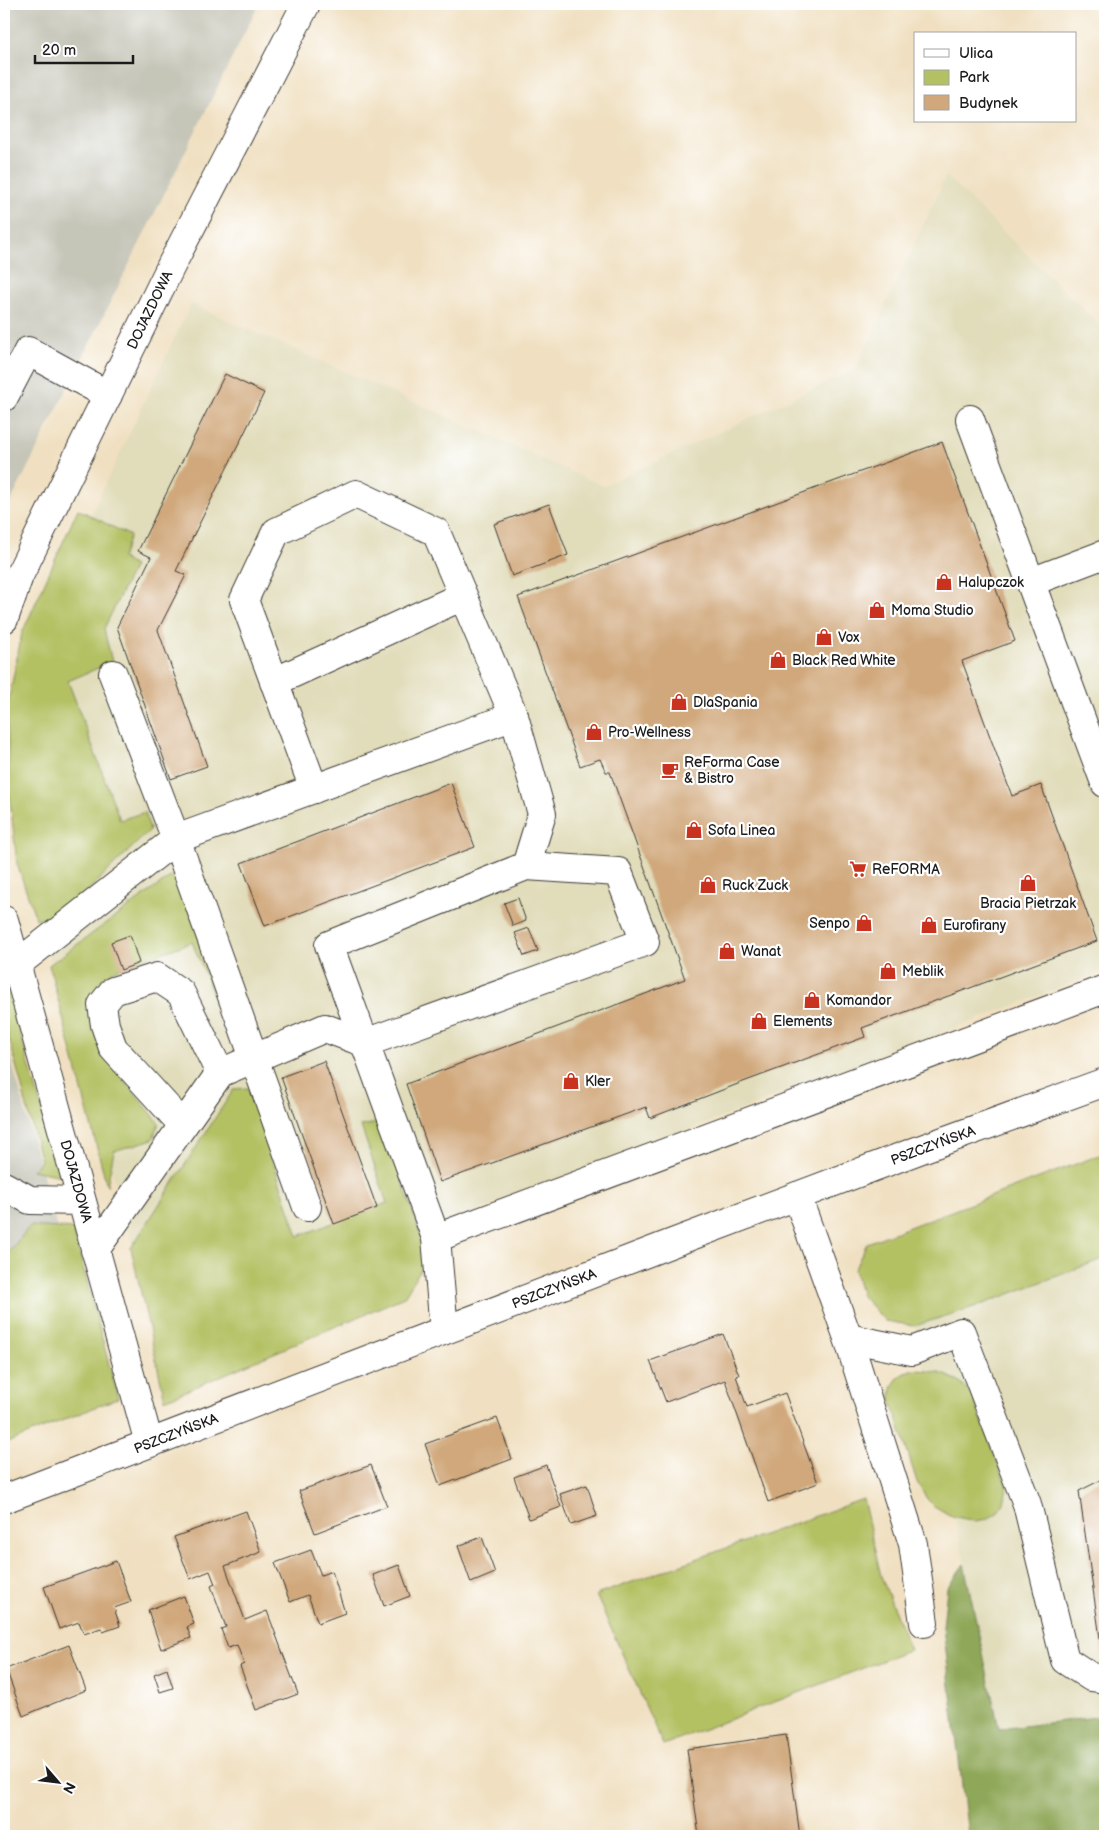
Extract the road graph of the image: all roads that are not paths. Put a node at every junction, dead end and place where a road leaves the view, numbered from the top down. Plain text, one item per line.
1 (306, 4) edge
2 (108, 394) junction
3 (4, 397) edge
4 (970, 419) dead end
5 (1105, 554) edge
6 (1031, 582) junction
7 (463, 596) junction
8 (4, 620) edge
9 (113, 674) dead end
10 (274, 682) junction
11 (514, 716) junction
12 (1105, 783) edge
13 (314, 789) junction
14 (176, 839) junction
15 (526, 866) junction
16 (4, 920) edge
17 (10, 965) edge
18 (1105, 989) edge
19 (365, 1043) junction
20 (255, 1058) junction
21 (220, 1073) junction
22 (1105, 1082) edge
23 (183, 1125) junction
24 (4, 1186) edge
25 (797, 1196) junction
26 (81, 1201) junction
27 (307, 1207) dead end
28 (436, 1238) junction
29 (95, 1250) junction
30 (444, 1330) junction
31 (848, 1338) junction
32 (149, 1443) junction
33 (4, 1499) edge
34 (924, 1623) dead end
35 (1105, 1679) edge

1 - 2 main road, DOJAZDOWA
2 - 3 main road
2 - 8 main road, DOJAZDOWA
4 - 6 main road
5 - 6 main road
6 - 12 main road
7 - 10 main road
7 - 10 main road
7 - 11 main road
9 - 14 main road
10 - 13 main road
11 - 13 main road
11 - 15 main road
13 - 14 main road
14 - 17 main road
14 - 20 main road
15 - 19 main road
15 - 19 main road
16 - 17 main road, DOJAZDOWA
17 - 26 main road, DOJAZDOWA
18 - 28 main road
19 - 20 main road
19 - 28 main road
20 - 21 main road
20 - 27 main road
21 - 23 main road
21 - 23 main road
22 - 25 main road, PSZCZYŃSKA
23 - 29 main road
24 - 26 main road
25 - 30 main road, PSZCZYŃSKA
25 - 31 main road
26 - 29 main road, DOJAZDOWA
28 - 30 main road
29 - 32 main road, DOJAZDOWA
30 - 32 main road, PSZCZYŃSKA
31 - 34 main road
31 - 35 main road
32 - 33 main road, PSZCZYŃSKA

